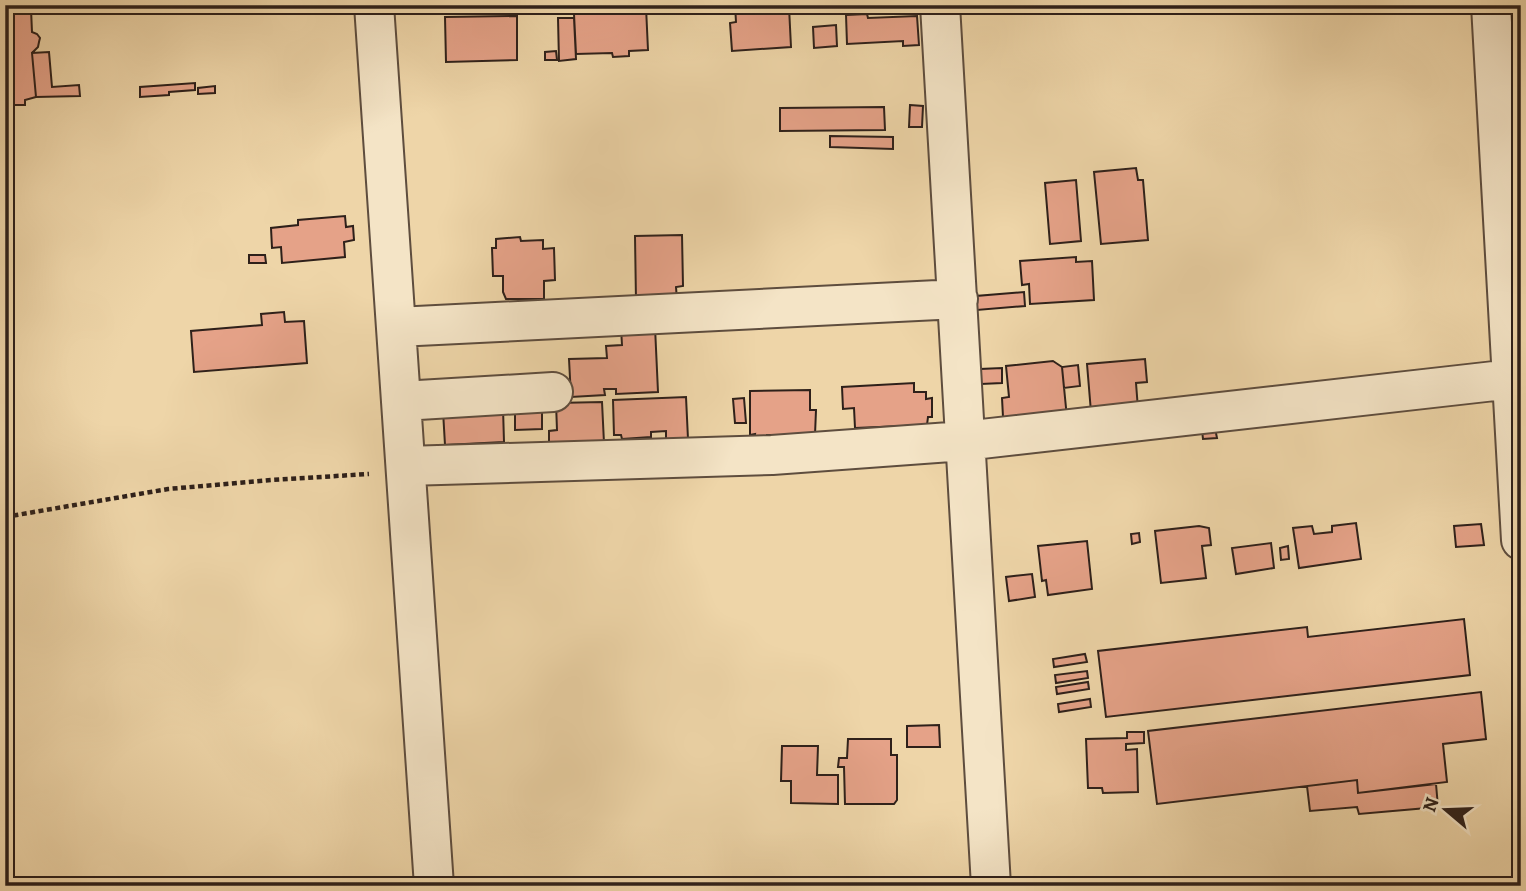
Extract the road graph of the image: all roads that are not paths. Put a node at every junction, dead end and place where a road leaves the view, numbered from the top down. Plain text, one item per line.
1 (374, 5) edge
2 (940, 5) edge
3 (1491, 5) edge
4 (958, 299) junction
5 (397, 327) junction
6 (1515, 382) edge
7 (553, 391) dead end
8 (402, 401) junction
9 (964, 440) junction
10 (406, 469) junction
11 (1521, 540) edge
12 (434, 886) edge
13 (990, 886) edge

1 - 5 street
2 - 4 street
3 - 6 street
4 - 5 street
4 - 9 street
5 - 8 street
6 - 9 street
6 - 11 street
7 - 8 street
8 - 10 street
9 - 10 street
9 - 13 street
10 - 12 street

